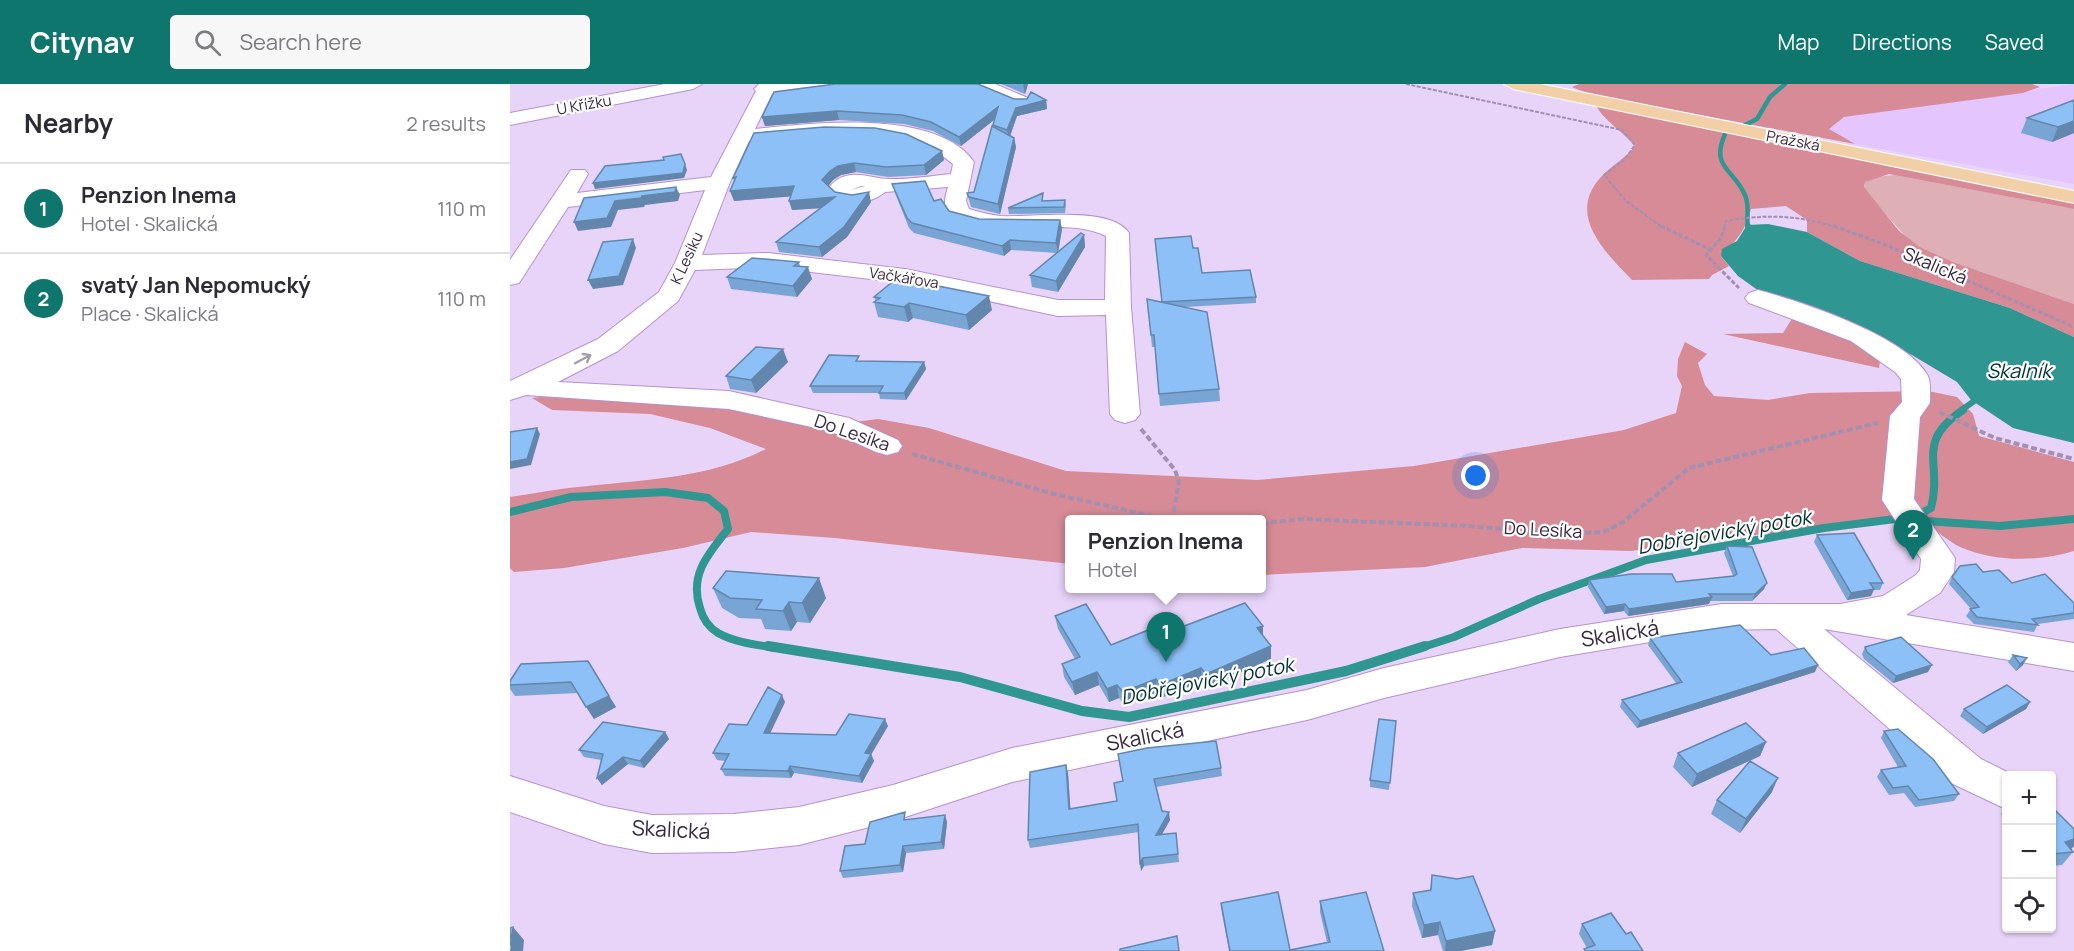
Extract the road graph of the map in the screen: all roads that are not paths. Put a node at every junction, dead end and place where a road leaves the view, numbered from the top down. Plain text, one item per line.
1 (693, 84) edge
2 (847, 84) edge
3 (980, 84) edge
4 (1513, 84) edge
5 (765, 87) edge
6 (1022, 102) edge
7 (510, 119) edge
8 (741, 136) junction
9 (578, 174) dead end
10 (959, 180) junction
11 (719, 182) junction
12 (879, 186) dead end
13 (2074, 197) edge
14 (561, 201) junction
15 (687, 263) junction
16 (510, 278) edge
17 (1758, 298) road end
18 (1118, 307) junction
19 (519, 388) edge
20 (1125, 414) road end
21 (887, 446) road end
22 (1833, 616) junction
23 (1785, 617) junction
24 (2074, 657) edge
25 (2002, 789) edge
26 (510, 794) edge

1 - 7 street, U Křížku
2 - 5 street
3 - 6 street
4 - 13 main road, Pražská
5 - 8 street, K Lesíku
8 - 10 street
8 - 11 street, K Lesíku
9 - 14 street
10 - 12 street
10 - 18 street
11 - 14 street
11 - 15 street, K Lesíku
14 - 16 street
15 - 18 street, Vačkářova
19 -> 15 street, K Lesíku
17 - 22 street, Skalická
18 - 20 street
19 - 21 street, Do Lesíka
22 - 23 street, Skalická
22 - 24 street, Skalická
23 - 25 street
23 - 26 street, Skalická

